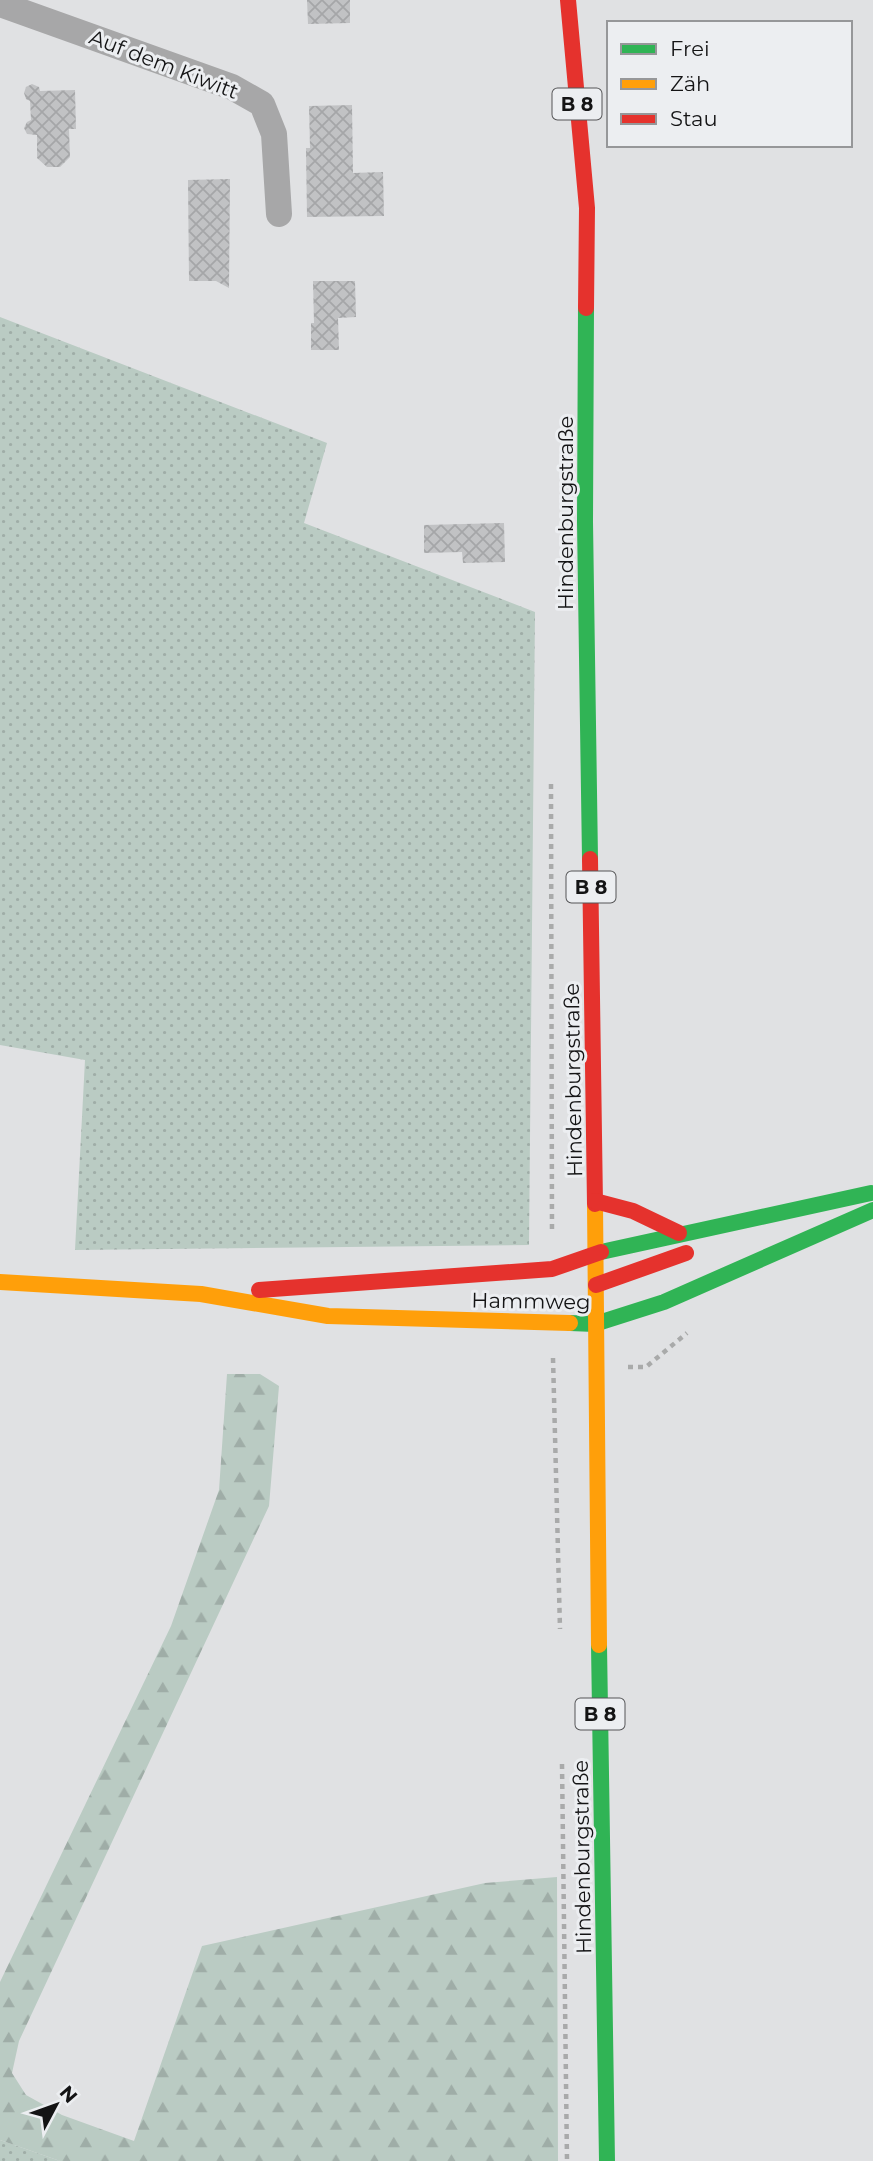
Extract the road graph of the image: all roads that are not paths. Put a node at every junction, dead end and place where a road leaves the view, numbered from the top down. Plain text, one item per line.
1 (568, 0) edge
2 (0, 4) edge
3 (279, 214) dead end
4 (595, 1193) junction
5 (873, 1193) edge
6 (873, 1199) edge
7 (873, 1210) edge
8 (679, 1233) junction
9 (734, 1240) dead end
10 (695, 1251) dead end
11 (595, 1253) junction
12 (0, 1282) edge
13 (591, 1294) junction
14 (206, 1295) junction
15 (359, 1299) dead end
16 (595, 1324) junction
17 (607, 2161) edge

1 - 4 main road, Hindenburgstraße / B 8
2 - 3 street, Auf dem Kiwitt
4 - 8 main road
4 - 11 main road, Hindenburgstraße / B 8
5 - 8 main road, Hammweg
6 - 9 main road
7 - 16 main road, Hammweg
8 - 11 main road, Hammweg
10 - 13 main road, Hammweg
11 - 13 main road, Hindenburgstraße / B 8
11 - 14 main road, Hammweg
12 - 14 main road, Hammweg
13 - 16 main road, Hindenburgstraße / B 8
14 - 15 main road, Hammweg
14 - 16 main road, Hammweg
16 - 17 main road, Hindenburgstraße / B 8

